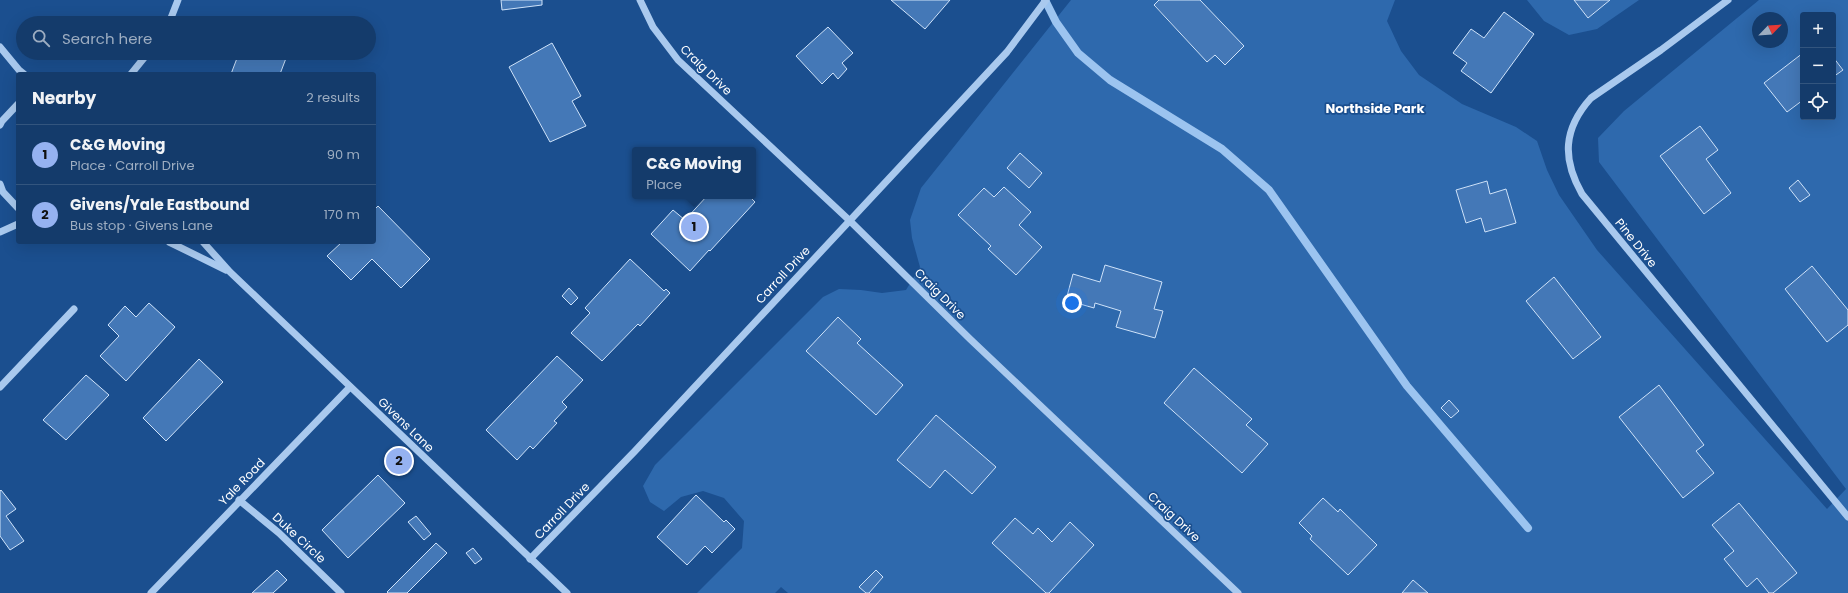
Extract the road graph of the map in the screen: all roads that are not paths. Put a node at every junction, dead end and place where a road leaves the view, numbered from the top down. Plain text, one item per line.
1 (178, 0) edge
2 (640, 0) edge
3 (1046, 0) edge
4 (1728, 0) edge
5 (172, 16) edge
6 (0, 47) edge
7 (142, 60) edge
8 (21, 72) edge
9 (133, 72) edge
10 (16, 106) edge
11 (0, 114) edge
12 (1, 123) edge
13 (0, 184) edge
14 (16, 206) edge
15 (849, 220) junction
16 (16, 225) edge
17 (0, 232) edge
18 (173, 244) edge
19 (205, 244) edge
20 (230, 272) junction
21 (74, 309) dead end
22 (0, 387) edge
23 (350, 387) junction
24 (239, 500) junction
25 (1848, 517) edge
26 (530, 559) junction
27 (151, 593) edge
28 (341, 593) edge
29 (567, 593) edge
30 (1238, 593) edge

1 - 5 street
2 - 15 street, Craig Drive
3 - 15 street, Carroll Drive
4 - 25 street, Pine Drive
6 - 8 street
7 - 9 street
10 - 12 street
11 - 12 street
13 - 14 street
15 - 26 street, Carroll Drive
15 - 30 street, Craig Drive
16 - 17 street
18 - 20 street, Givens Lane
19 - 20 street, Givens Lane
20 - 23 street, Givens Lane
21 - 22 street
23 - 24 street, Yale Road
23 - 26 street, Givens Lane
24 - 27 street, Yale Road
24 - 28 street, Duke Circle
26 - 29 street, Givens Lane

